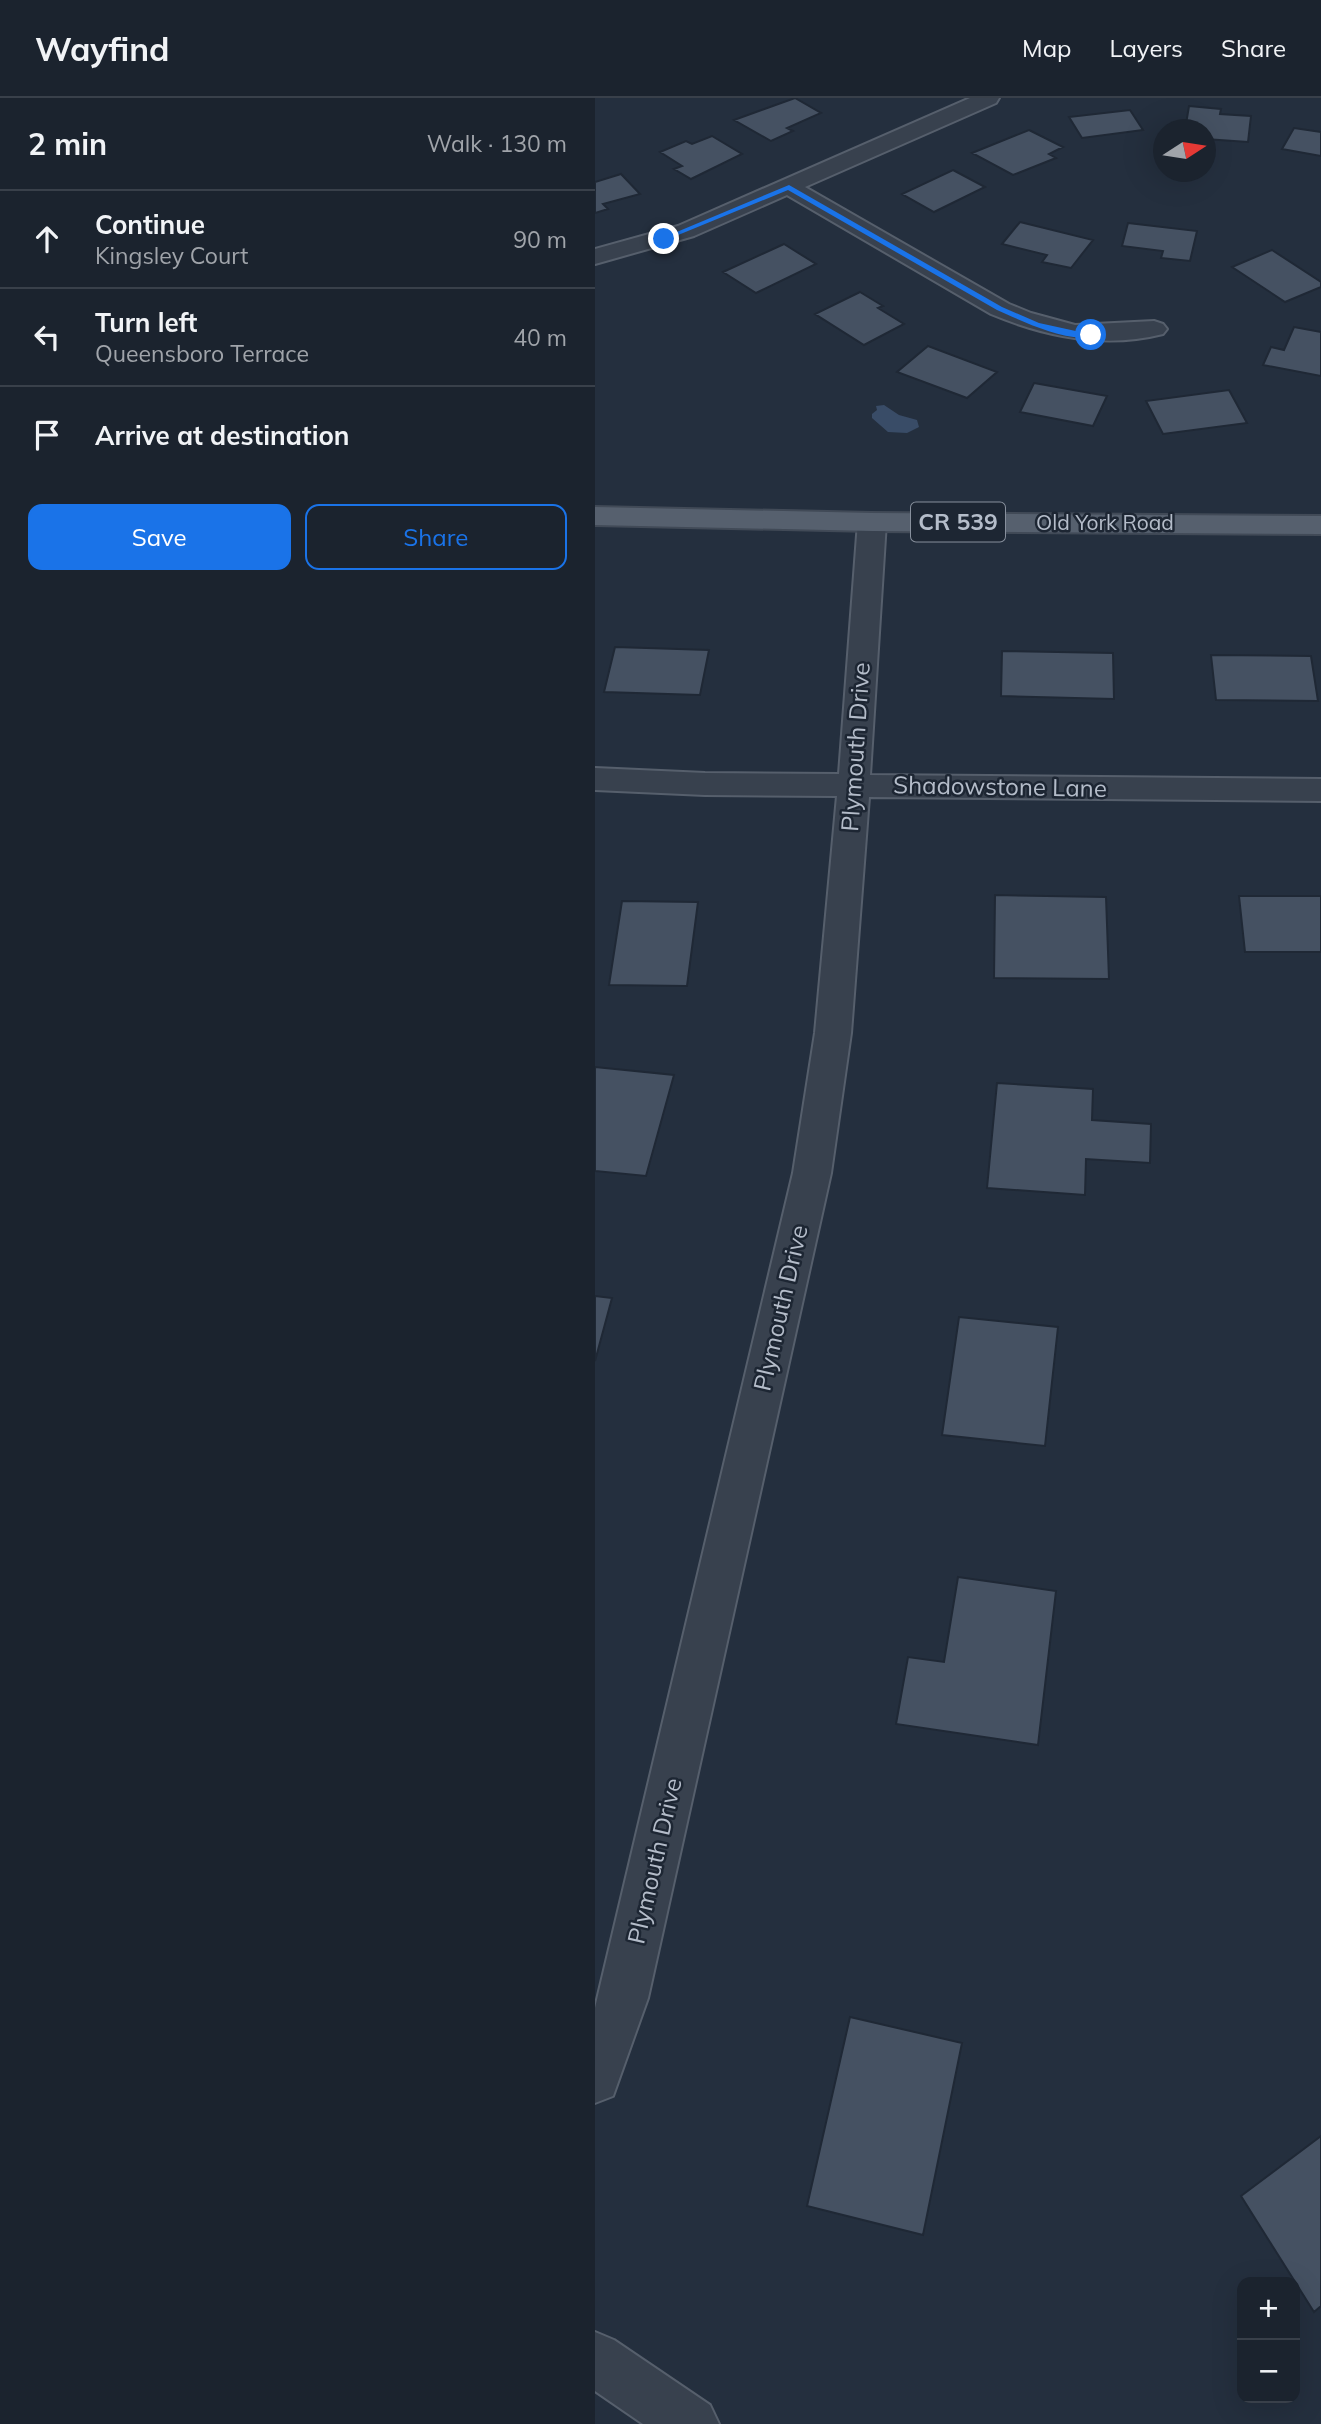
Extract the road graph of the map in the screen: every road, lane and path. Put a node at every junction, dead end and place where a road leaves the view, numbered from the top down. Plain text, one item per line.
1 (988, 98) edge
2 (789, 187) junction
3 (595, 257) edge
4 (1154, 329) dead end
5 (595, 516) edge
6 (872, 522) junction
7 (1321, 525) edge
8 (595, 779) edge
9 (854, 785) junction
10 (1321, 790) edge
11 (595, 2078) edge
12 (595, 2359) edge
13 (691, 2424) edge

1 - 2 street
2 - 3 street
2 - 4 street
5 - 6 main road, Old York Road / CR 539
6 - 7 main road, Old York Road / CR 539
6 - 9 street, Plymouth Drive
8 - 9 street, Shadowstone Lane
9 - 10 street, Shadowstone Lane
9 - 11 street, Plymouth Drive
12 - 13 street

